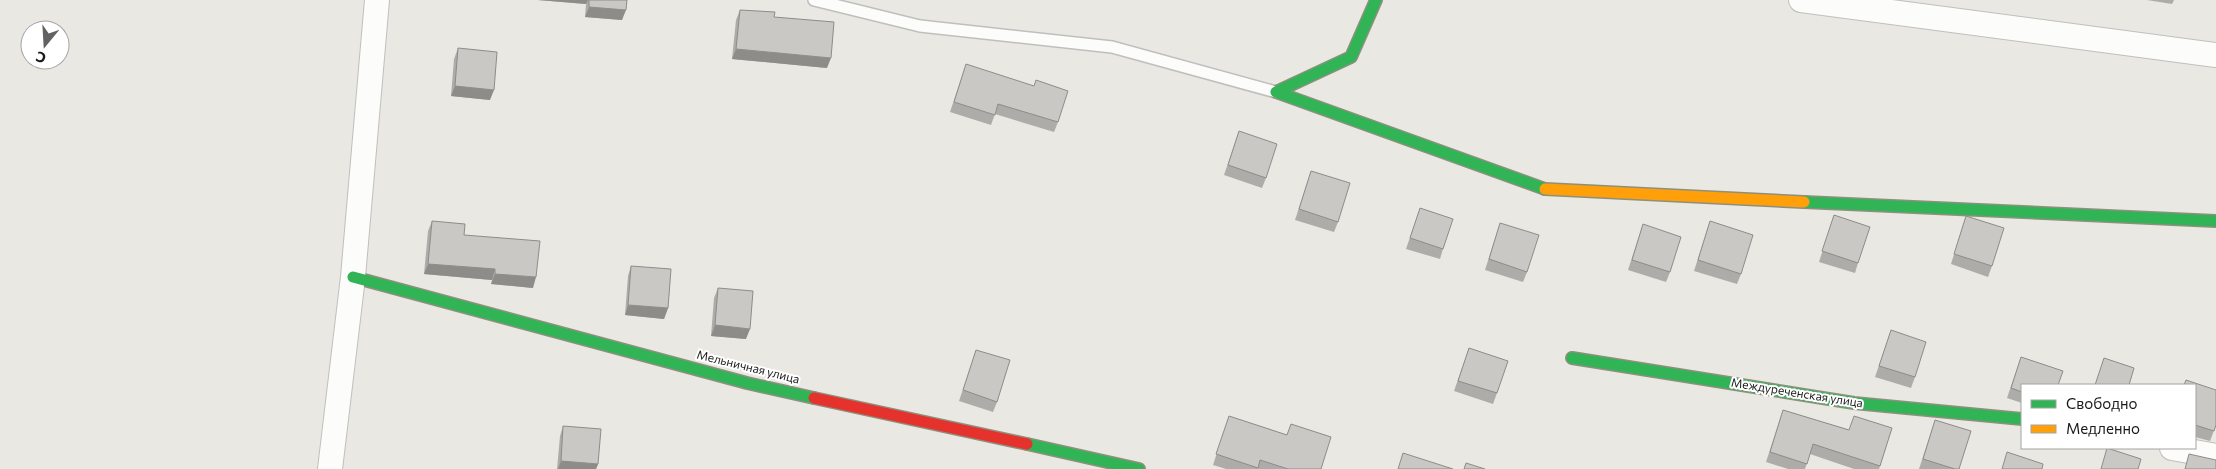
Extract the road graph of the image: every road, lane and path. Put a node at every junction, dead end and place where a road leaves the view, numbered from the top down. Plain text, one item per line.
1 (377, 0) edge
2 (814, 0) edge
3 (1376, 0) edge
4 (1801, 0) edge
5 (2216, 55) edge
6 (1276, 92) junction
7 (2216, 221) edge
8 (354, 277) junction
9 (1572, 358) dead end
10 (2021, 419) edge
11 (2178, 449) edge
12 (2216, 456) edge
13 (330, 469) edge
14 (1139, 469) edge

1 - 8 street
2 - 6 lane
3 - 6 street
4 - 5 street
6 - 7 street
8 - 13 street
8 - 14 street, Мельничная улица
9 - 10 street, Междуреченская улица
11 - 12 street

